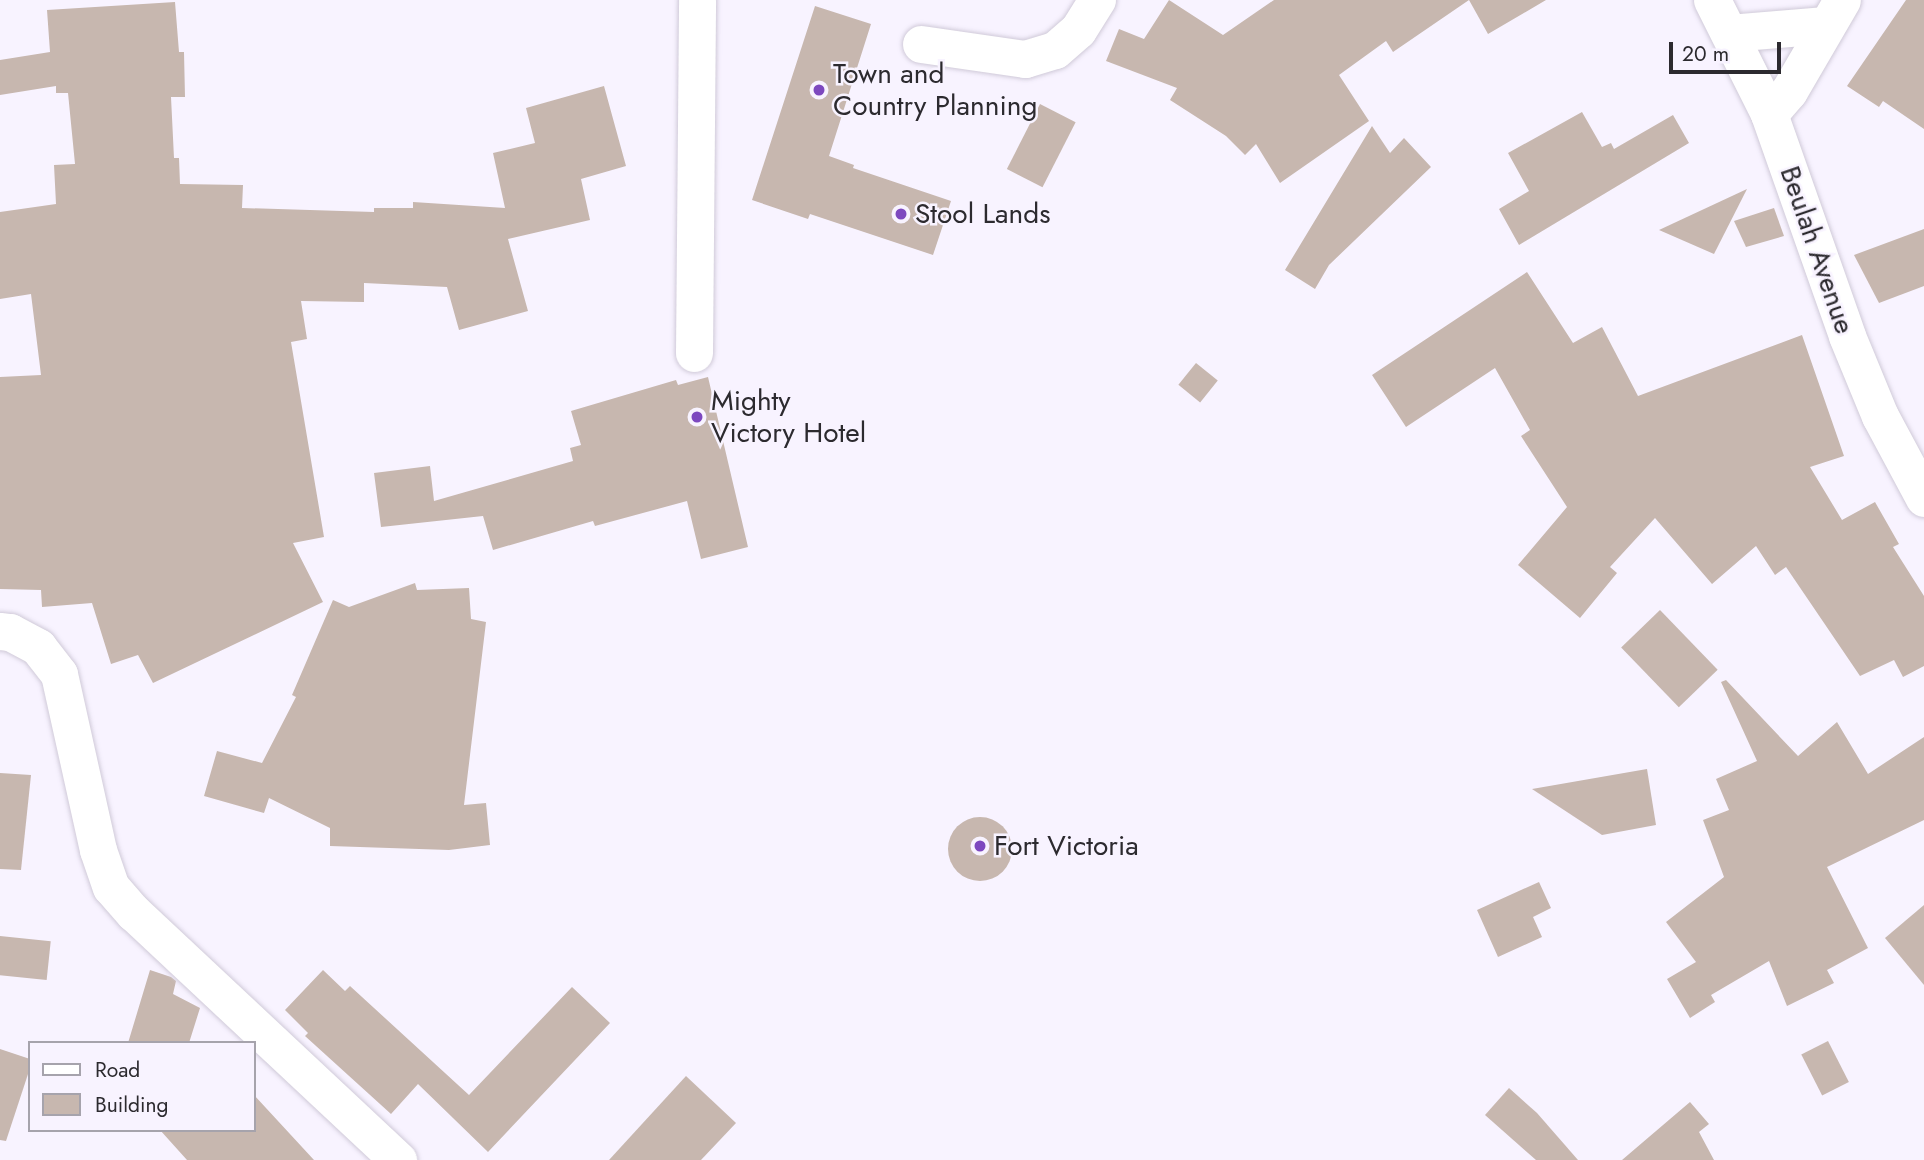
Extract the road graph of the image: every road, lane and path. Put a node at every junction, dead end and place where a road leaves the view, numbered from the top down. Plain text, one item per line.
1 (697, 0) edge
2 (1097, 0) edge
3 (1712, 0) edge
4 (1834, 12) edge
5 (1729, 33) junction
6 (920, 44) dead end
7 (1769, 114) junction
8 (694, 353) dead end
9 (1924, 498) edge
10 (0, 631) edge
11 (398, 1160) edge

1 - 8 street
2 - 6 street
3 - 5 street, Beulah Avenue
4 - 5 street
4 - 7 street
5 - 7 street, Beulah Avenue
7 - 9 street, Beulah Avenue
10 - 11 street

